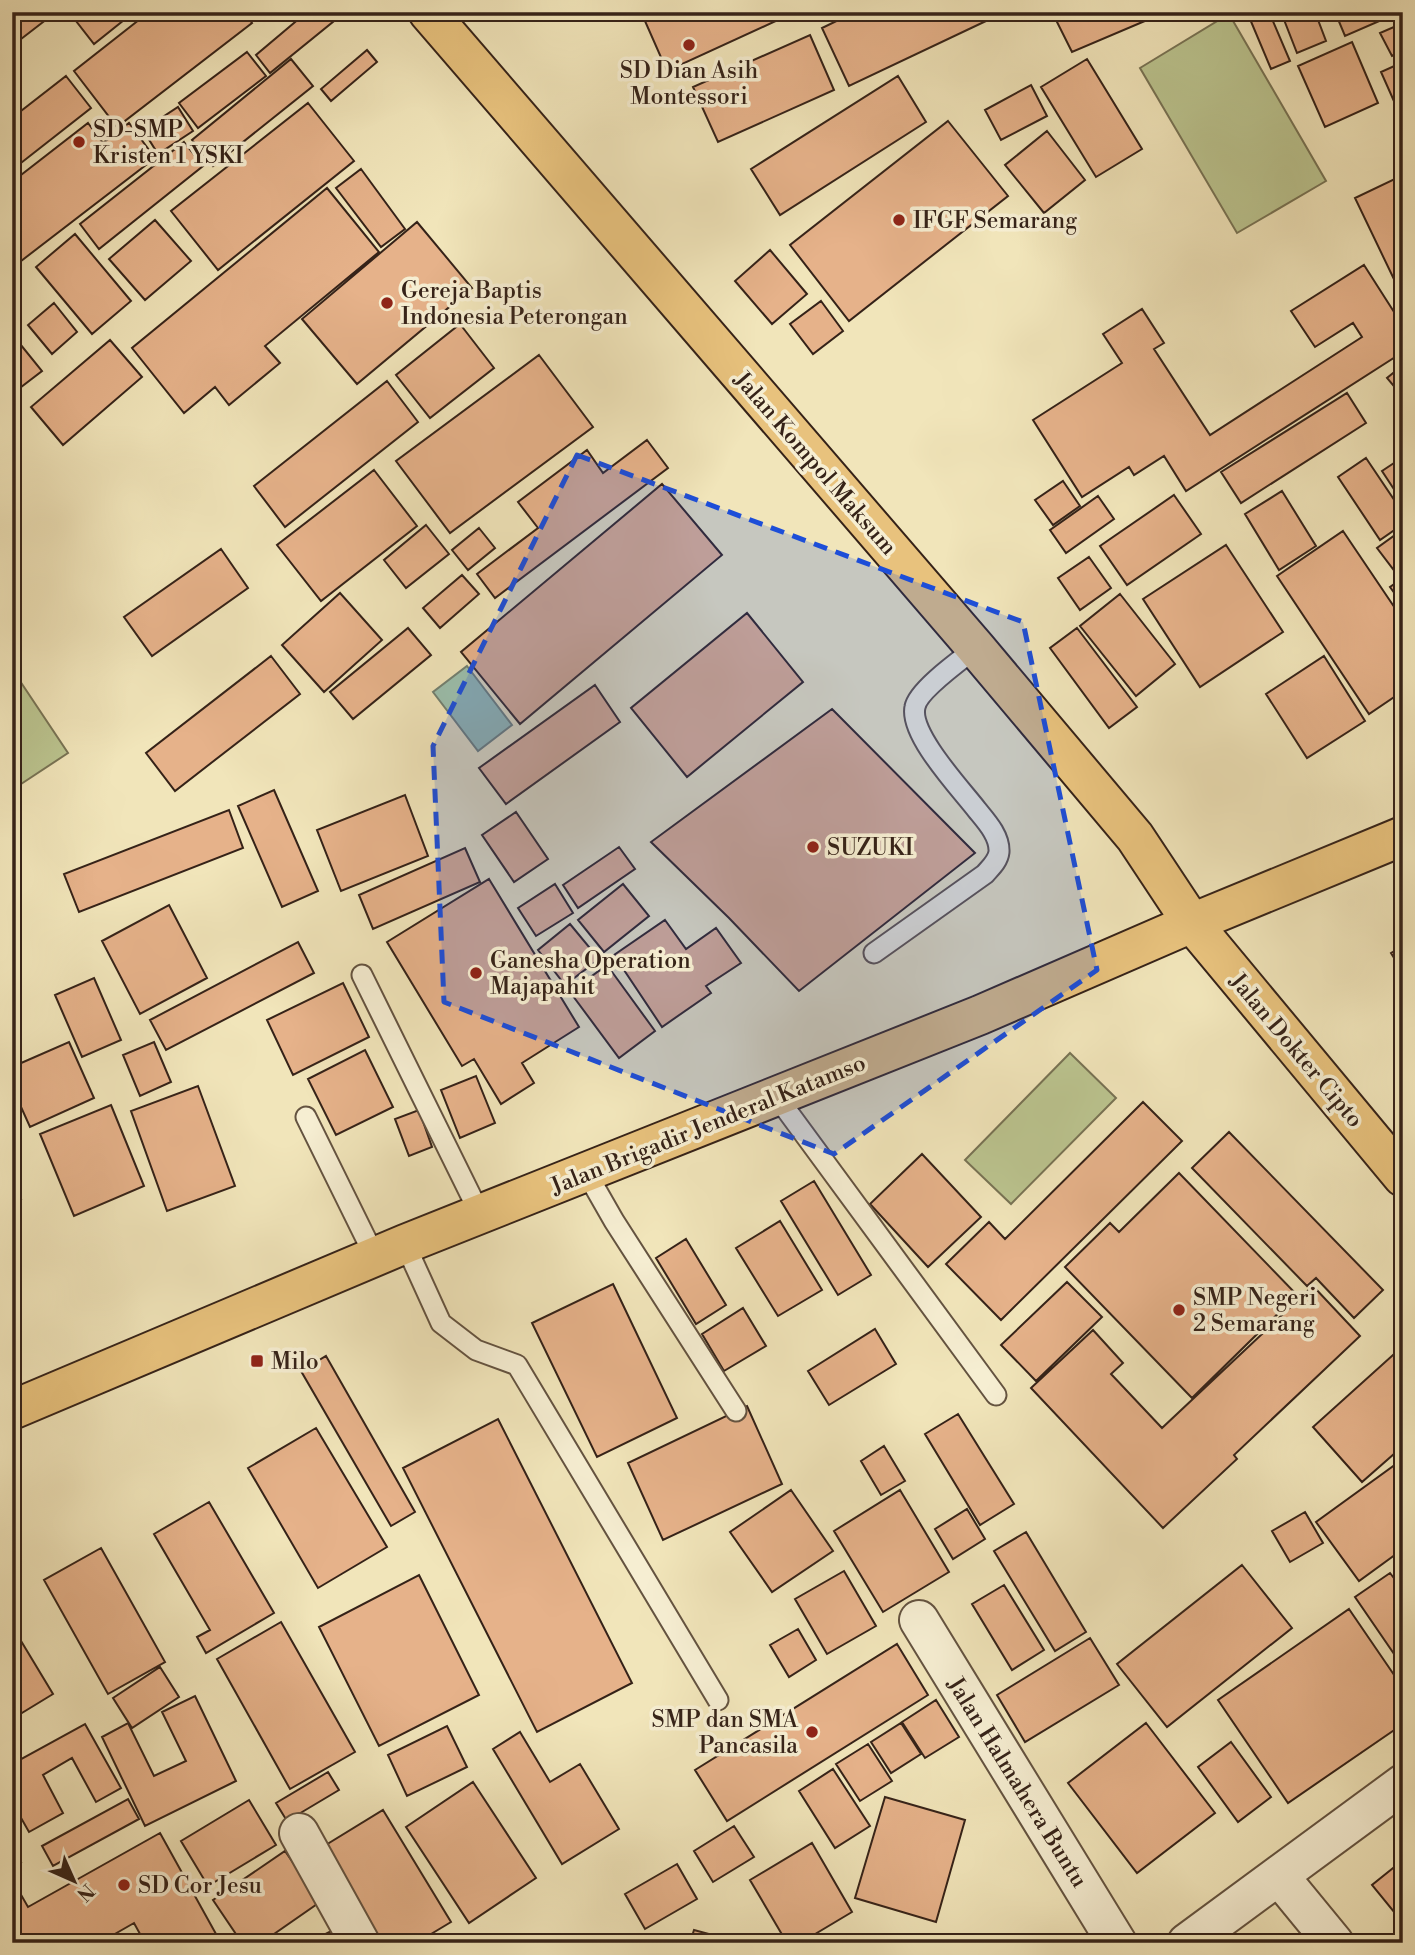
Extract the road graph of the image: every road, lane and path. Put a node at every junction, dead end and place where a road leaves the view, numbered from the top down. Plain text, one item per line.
1 (428, 12) edge
2 (976, 648) junction
3 (1403, 836) edge
4 (1192, 923) junction
5 (874, 953) dead end
6 (362, 975) dead end
7 (777, 1097) junction
8 (306, 1117) dead end
9 (586, 1172) junction
10 (1403, 1177) edge
11 (480, 1214) junction
12 (390, 1251) junction
13 (996, 1395) dead end
14 (12, 1410) edge
15 (736, 1411) dead end
16 (919, 1620) dead end
17 (718, 1700) dead end
18 (1403, 1784) edge
19 (299, 1833) dead end
20 (1279, 1876) junction
21 (360, 1943) edge
22 (1117, 1943) edge
23 (1187, 1943) edge
24 (1334, 1943) edge

1 - 2 main road, Jalan Kompol Maksum
2 - 4 main road, Jalan Kompol Maksum
2 - 5 lane
3 - 4 main road, Jalan Brigadir Jenderal Katamso
4 - 7 main road, Jalan Brigadir Jenderal Katamso
4 - 10 main road, Jalan Dokter Cipto
6 - 11 lane
7 - 9 main road, Jalan Brigadir Jenderal Katamso
7 - 13 lane
8 - 12 lane
9 - 11 main road, Jalan Brigadir Jenderal Katamso
9 - 15 lane
11 - 12 main road, Jalan Brigadir Jenderal Katamso
12 - 14 main road, Jalan Brigadir Jenderal Katamso
12 - 17 lane
16 - 22 street, Jalan Halmahera Buntu
18 - 20 street
19 - 21 street
20 - 23 street
20 - 24 street

